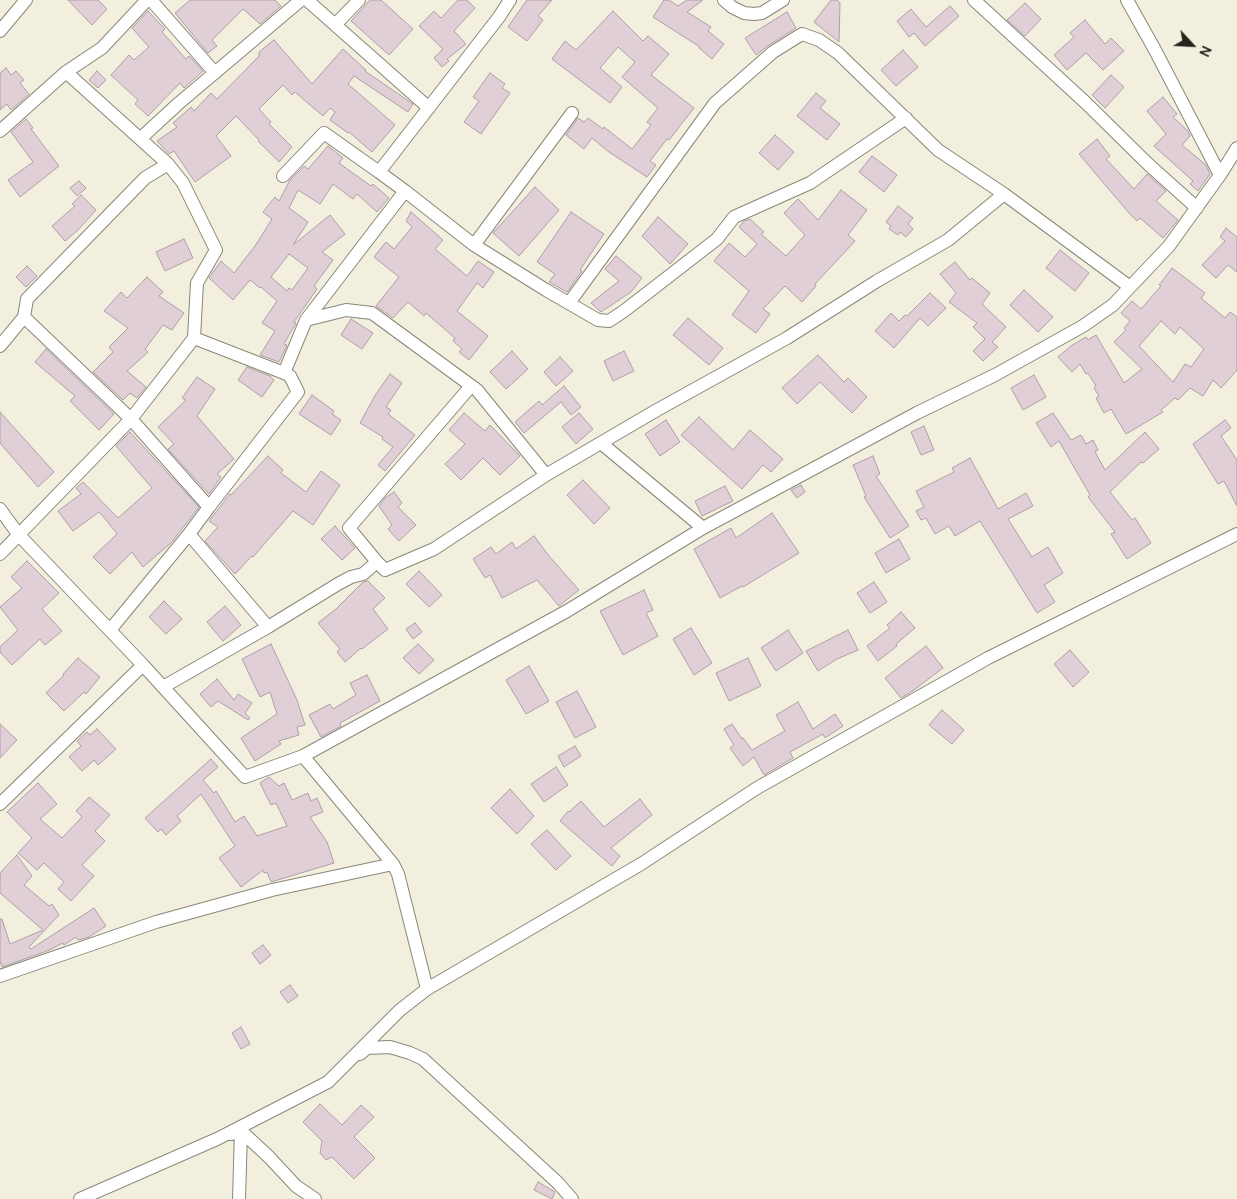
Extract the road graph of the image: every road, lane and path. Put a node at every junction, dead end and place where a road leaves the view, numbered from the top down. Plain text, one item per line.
1 (26, 0) edge
2 (147, 0) edge
3 (151, 0) edge
4 (301, 0) edge
5 (307, 0) edge
6 (359, 0) edge
7 (510, 0) edge
8 (724, 0) edge
9 (782, 0) edge
10 (974, 0) edge
11 (1127, 0) edge
12 (334, 25) junction
13 (0, 31) edge
14 (66, 72) junction
15 (215, 72) junction
16 (429, 108) junction
17 (572, 113) dead end
18 (906, 118) junction
19 (0, 131) edge
20 (141, 138) junction
21 (1237, 148) edge
22 (168, 164) junction
23 (379, 172) junction
24 (1220, 175) junction
25 (284, 176) dead end
26 (405, 191) junction
27 (1004, 194) junction
28 (1197, 208) junction
29 (474, 245) junction
30 (1130, 287) junction
31 (568, 303) junction
32 (24, 317) junction
33 (306, 320) junction
34 (194, 338) junction
35 (0, 346) edge
36 (284, 373) junction
37 (471, 386) junction
38 (131, 419) junction
39 (601, 443) junction
40 (546, 475) junction
41 (208, 507) junction
42 (0, 509) edge
43 (703, 528) junction
44 (18, 534) junction
45 (189, 534) junction
46 (1237, 534) edge
47 (0, 554) edge
48 (377, 562) junction
49 (268, 627) junction
50 (110, 630) junction
51 (143, 665) junction
52 (163, 687) junction
53 (303, 756) junction
54 (0, 804) edge
55 (394, 864) junction
56 (0, 976) edge
57 (426, 989) junction
58 (328, 1082) junction
59 (242, 1131) junction
60 (217, 1139) junction
61 (80, 1199) edge
62 (239, 1199) edge
63 (315, 1199) edge
64 (572, 1199) edge

1 - 13 street
2 - 14 street
3 - 15 street
4 - 15 street
5 - 12 street
6 - 12 street
7 - 16 street
8 - 9 street
10 - 28 street
11 - 24 street
12 - 16 street
14 - 19 street
14 - 20 street
15 - 20 street
16 - 23 street
17 - 29 street
18 - 27 street
18 - 31 street
18 - 31 street
20 - 22 street
21 - 24 street
22 - 32 street
22 - 34 street
23 - 25 street
23 - 26 street
24 - 28 street
26 - 29 street
26 - 33 street
27 - 30 street
27 - 39 street
28 - 30 street
29 - 31 street
30 - 43 street
32 - 35 street
32 - 38 street
33 - 36 street
33 - 37 street
34 - 36 street
34 - 38 street
36 - 41 street
37 - 40 street
37 - 48 street
38 - 41 street
38 - 44 street
39 - 40 street
39 - 43 street
40 - 48 street
41 - 45 street
42 - 44 street
43 - 53 street
44 - 47 street
44 - 50 street
45 - 49 street
45 - 50 street
46 - 57 street
48 - 49 street
49 - 52 street
50 - 51 street
51 - 52 street
51 - 54 street
52 - 53 street
53 - 55 street
55 - 56 street
55 - 57 street
57 - 58 street
58 - 60 street
58 - 64 street
59 - 60 street
59 - 62 street
59 - 63 street
60 - 61 street

